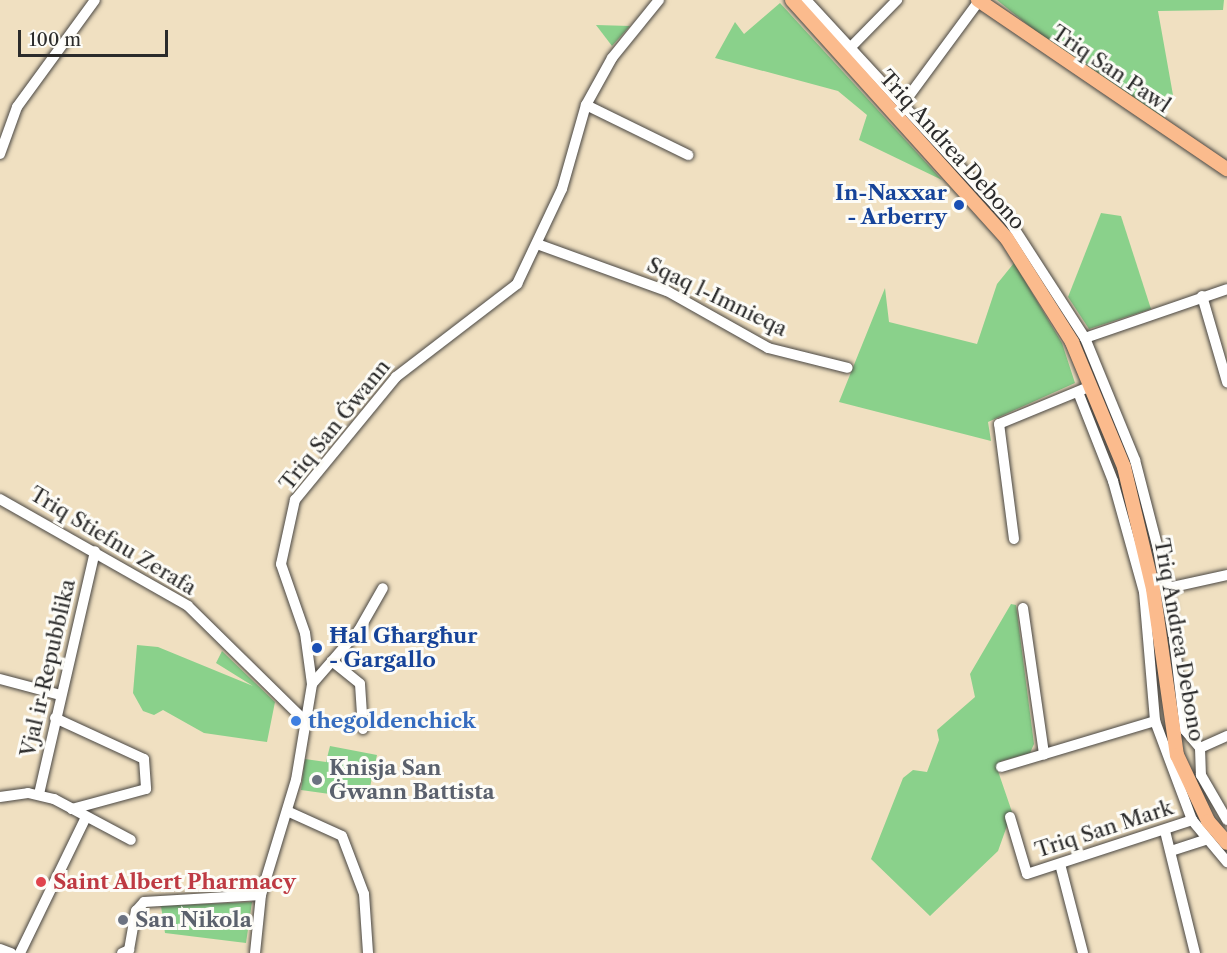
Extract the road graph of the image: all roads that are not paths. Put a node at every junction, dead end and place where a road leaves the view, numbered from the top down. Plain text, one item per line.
1 (95, 0) edge
2 (659, 0) edge
3 (897, 0) edge
4 (796, 1) edge
5 (979, 1) edge
6 (849, 49) junction
7 (903, 104) junction
8 (586, 105) junction
9 (0, 154) edge
10 (688, 155) dead end
11 (1226, 168) edge
12 (537, 244) junction
13 (1227, 289) edge
14 (1202, 296) junction
15 (1085, 338) junction
16 (848, 368) dead end
17 (1227, 381) edge
18 (1092, 386) junction
19 (1078, 392) junction
20 (0, 498) edge
21 (1014, 539) dead end
22 (95, 551) junction
23 (1227, 575) edge
24 (383, 588) dead end
25 (1168, 588) junction
26 (1023, 608) dead end
27 (332, 661) junction
28 (0, 679) edge
29 (312, 684) junction
30 (60, 694) junction
31 (55, 718) junction
32 (1155, 721) junction
33 (306, 722) junction
34 (363, 729) dead end
35 (1227, 736) edge
36 (1200, 748) junction
37 (1044, 754) junction
38 (1002, 766) dead end
39 (39, 794) junction
40 (0, 797) edge
41 (72, 809) junction
42 (287, 811) junction
43 (86, 817) junction
44 (1010, 818) dead end
45 (1192, 820) junction
46 (1227, 820) edge
47 (1165, 831) junction
48 (131, 840) dead end
49 (1205, 840) junction
50 (1227, 843) edge
51 (1171, 851) junction
52 (1227, 862) edge
53 (1059, 864) junction
54 (261, 895) junction
55 (0, 949) edge
56 (11, 953) edge
57 (20, 953) edge
58 (122, 953) edge
59 (255, 953) edge
60 (368, 953) edge
61 (1083, 953) edge
62 (1196, 953) edge

1 - 9 street
2 - 8 street, Triq San Ġwann
3 - 6 street
4 - 6 street, Triq Andrea Debono
4 - 18 main road, Triq Andrea Debono
5 - 7 street
5 - 11 main road, Triq San Pawl
6 - 7 street, Triq Andrea Debono
7 - 15 street, Triq Andrea Debono
8 - 10 street
8 - 12 street, Triq San Ġwann
12 - 16 street, Sqaq l-Imnieqa
12 - 29 street, Triq San Ġwann
13 - 14 street
14 - 15 street
14 - 17 street
15 - 25 street, Triq Andrea Debono
18 - 19 street
18 - 50 main road, Triq Andrea Debono
19 - 21 street
19 - 32 street, Triq Andrea Debono
20 - 22 street, Triq Stiefnu Zerafa
22 - 30 street, Vjal ir-Repubblika
22 - 33 street, Triq Stiefnu Zerafa
23 - 25 street
24 - 27 street
25 - 36 street, Triq Andrea Debono
26 - 37 street
27 - 29 street
27 - 34 street
28 - 30 street
29 - 33 street, Triq San Ġwann
30 - 31 street, Vjal ir-Repubblika
31 - 39 street, Vjal ir-Repubblika
31 - 41 street
32 - 37 street
32 - 45 street, Triq Andrea Debono
33 - 42 street, Triq San Ġwann
35 - 36 street
36 - 46 street, Triq Andrea Debono
37 - 38 street
39 - 40 street
39 - 41 street
41 - 43 street
42 - 54 street, Triq San Ġwann
42 - 60 street
43 - 48 street
43 - 57 street
44 - 53 street, Triq San Mark
45 - 47 street, Triq San Mark
45 - 49 street, Triq Andrea Debono
47 - 51 street
47 - 53 street, Triq San Mark
49 - 51 street, Triq San Mark
49 - 52 street, Triq Andrea Debono
51 - 62 street
53 - 61 street
54 - 58 street
54 - 59 street, Triq San Ġwann
55 - 56 street

